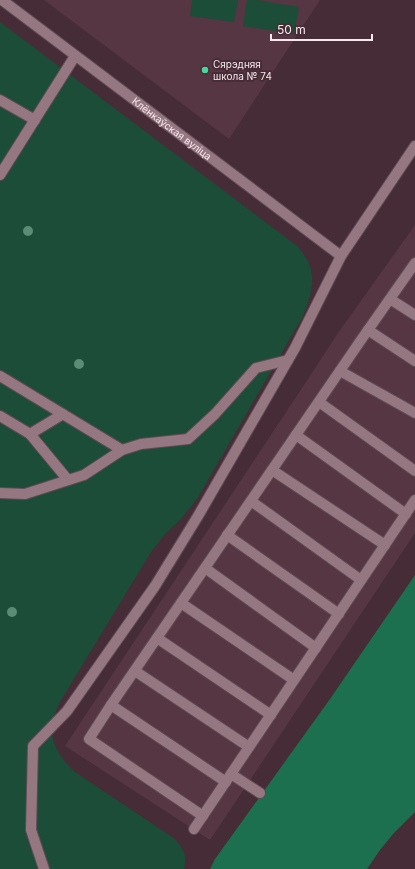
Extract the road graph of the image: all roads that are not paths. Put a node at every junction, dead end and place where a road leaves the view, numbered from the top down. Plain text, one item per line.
1 (2, 0) edge
2 (75, 56) junction
3 (0, 100) edge
4 (35, 120) junction
5 (415, 146) edge
6 (0, 176) edge
7 (341, 256) junction
8 (415, 263) edge
9 (390, 299) junction
10 (415, 314) edge
11 (368, 330) junction
12 (288, 360) junction
13 (415, 361) edge
14 (340, 371) junction
15 (0, 376) edge
16 (318, 402) junction
17 (415, 412) edge
18 (63, 414) junction
19 (0, 416) edge
20 (30, 434) junction
21 (296, 435) junction
22 (122, 450) junction
23 (272, 470) junction
24 (415, 471) edge
25 (68, 480) junction
26 (0, 493) edge
27 (415, 500) edge
28 (251, 501) junction
29 (406, 514) junction
30 (228, 535) junction
31 (385, 545) junction
32 (205, 568) junction
33 (361, 580) junction
34 (181, 603) junction
35 (338, 614) junction
36 (157, 638) junction
37 (316, 648) junction
38 (134, 671) junction
39 (294, 680) junction
40 (111, 705) junction
41 (271, 715) junction
42 (249, 747) junction
43 (229, 778) junction
44 (260, 793) dead end
45 (203, 816) junction
46 (194, 829) dead end
47 (44, 869) edge

1 - 2 street, Клёнкаўская вуліца
2 - 4 street
2 - 7 street, Клёнкаўская вуліца
3 - 4 street
4 - 6 street
5 - 7 street
7 - 12 street
8 - 9 street
9 - 10 street
9 - 11 street
11 - 13 street
11 - 14 street
12 - 22 street
12 - 47 street
14 - 16 street
14 - 17 street
15 - 18 street
16 - 21 street
16 - 24 street
18 - 20 street
18 - 22 street
19 - 20 street
20 - 25 street
21 - 23 street
21 - 29 street
22 - 25 street
23 - 28 street
23 - 31 street
25 - 26 street
27 - 29 street
28 - 30 street
28 - 33 street
29 - 31 street
30 - 32 street
30 - 35 street
31 - 33 street
32 - 34 street
32 - 37 street
33 - 35 street
34 - 36 street
34 - 39 street
35 - 37 street
36 - 38 street
36 - 41 street
37 - 39 street
38 - 40 street
38 - 42 street
39 - 41 street
40 - 43 street
40 - 45 street
41 - 42 street
42 - 43 street
43 - 44 street
43 - 45 street
45 - 46 street

